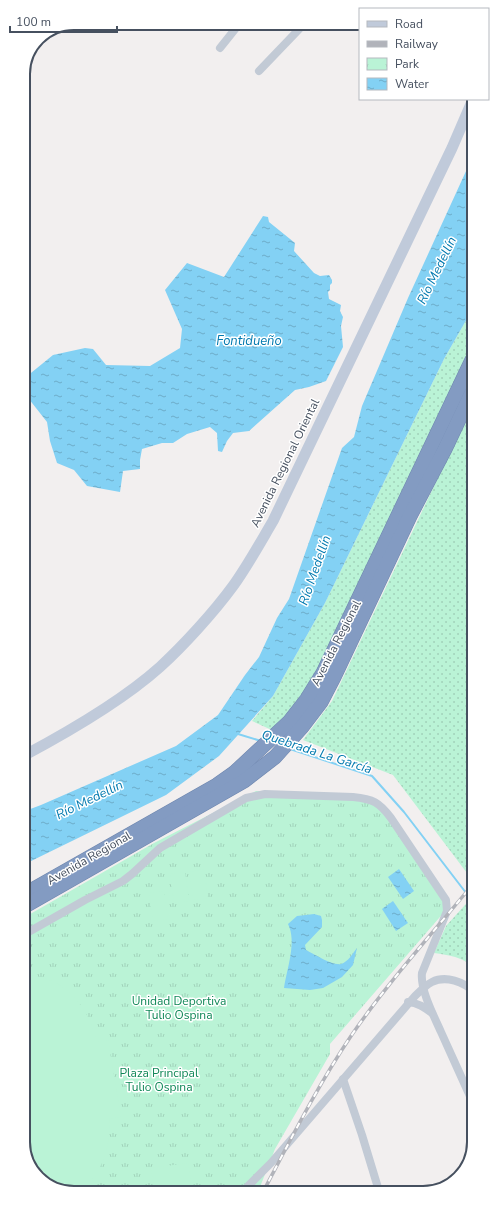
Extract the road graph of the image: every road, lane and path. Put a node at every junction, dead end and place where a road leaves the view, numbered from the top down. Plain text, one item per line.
1 (234, 30) edge
2 (298, 30) edge
3 (220, 48) dead end
4 (259, 71) dead end
5 (467, 115) edge
6 (467, 371) edge
7 (467, 403) edge
8 (30, 752) edge
9 (30, 891) edge
10 (30, 903) edge
11 (30, 931) edge
12 (467, 987) edge
13 (423, 989) junction
14 (408, 1002) junction
15 (434, 1015) junction
16 (343, 1079) junction
17 (467, 1089) edge
18 (248, 1186) edge
19 (377, 1186) edge

1 - 3 street
2 - 4 street
5 - 8 main road, Avenida Regional Oriental
6 - 9 highway, Avenida Regional
7 - 10 highway, Avenida Regional
11 - 13 street
12 - 13 street
13 - 14 street
13 - 15 street
14 - 15 street
14 - 16 street
15 - 17 street
16 - 18 street
16 - 19 street

